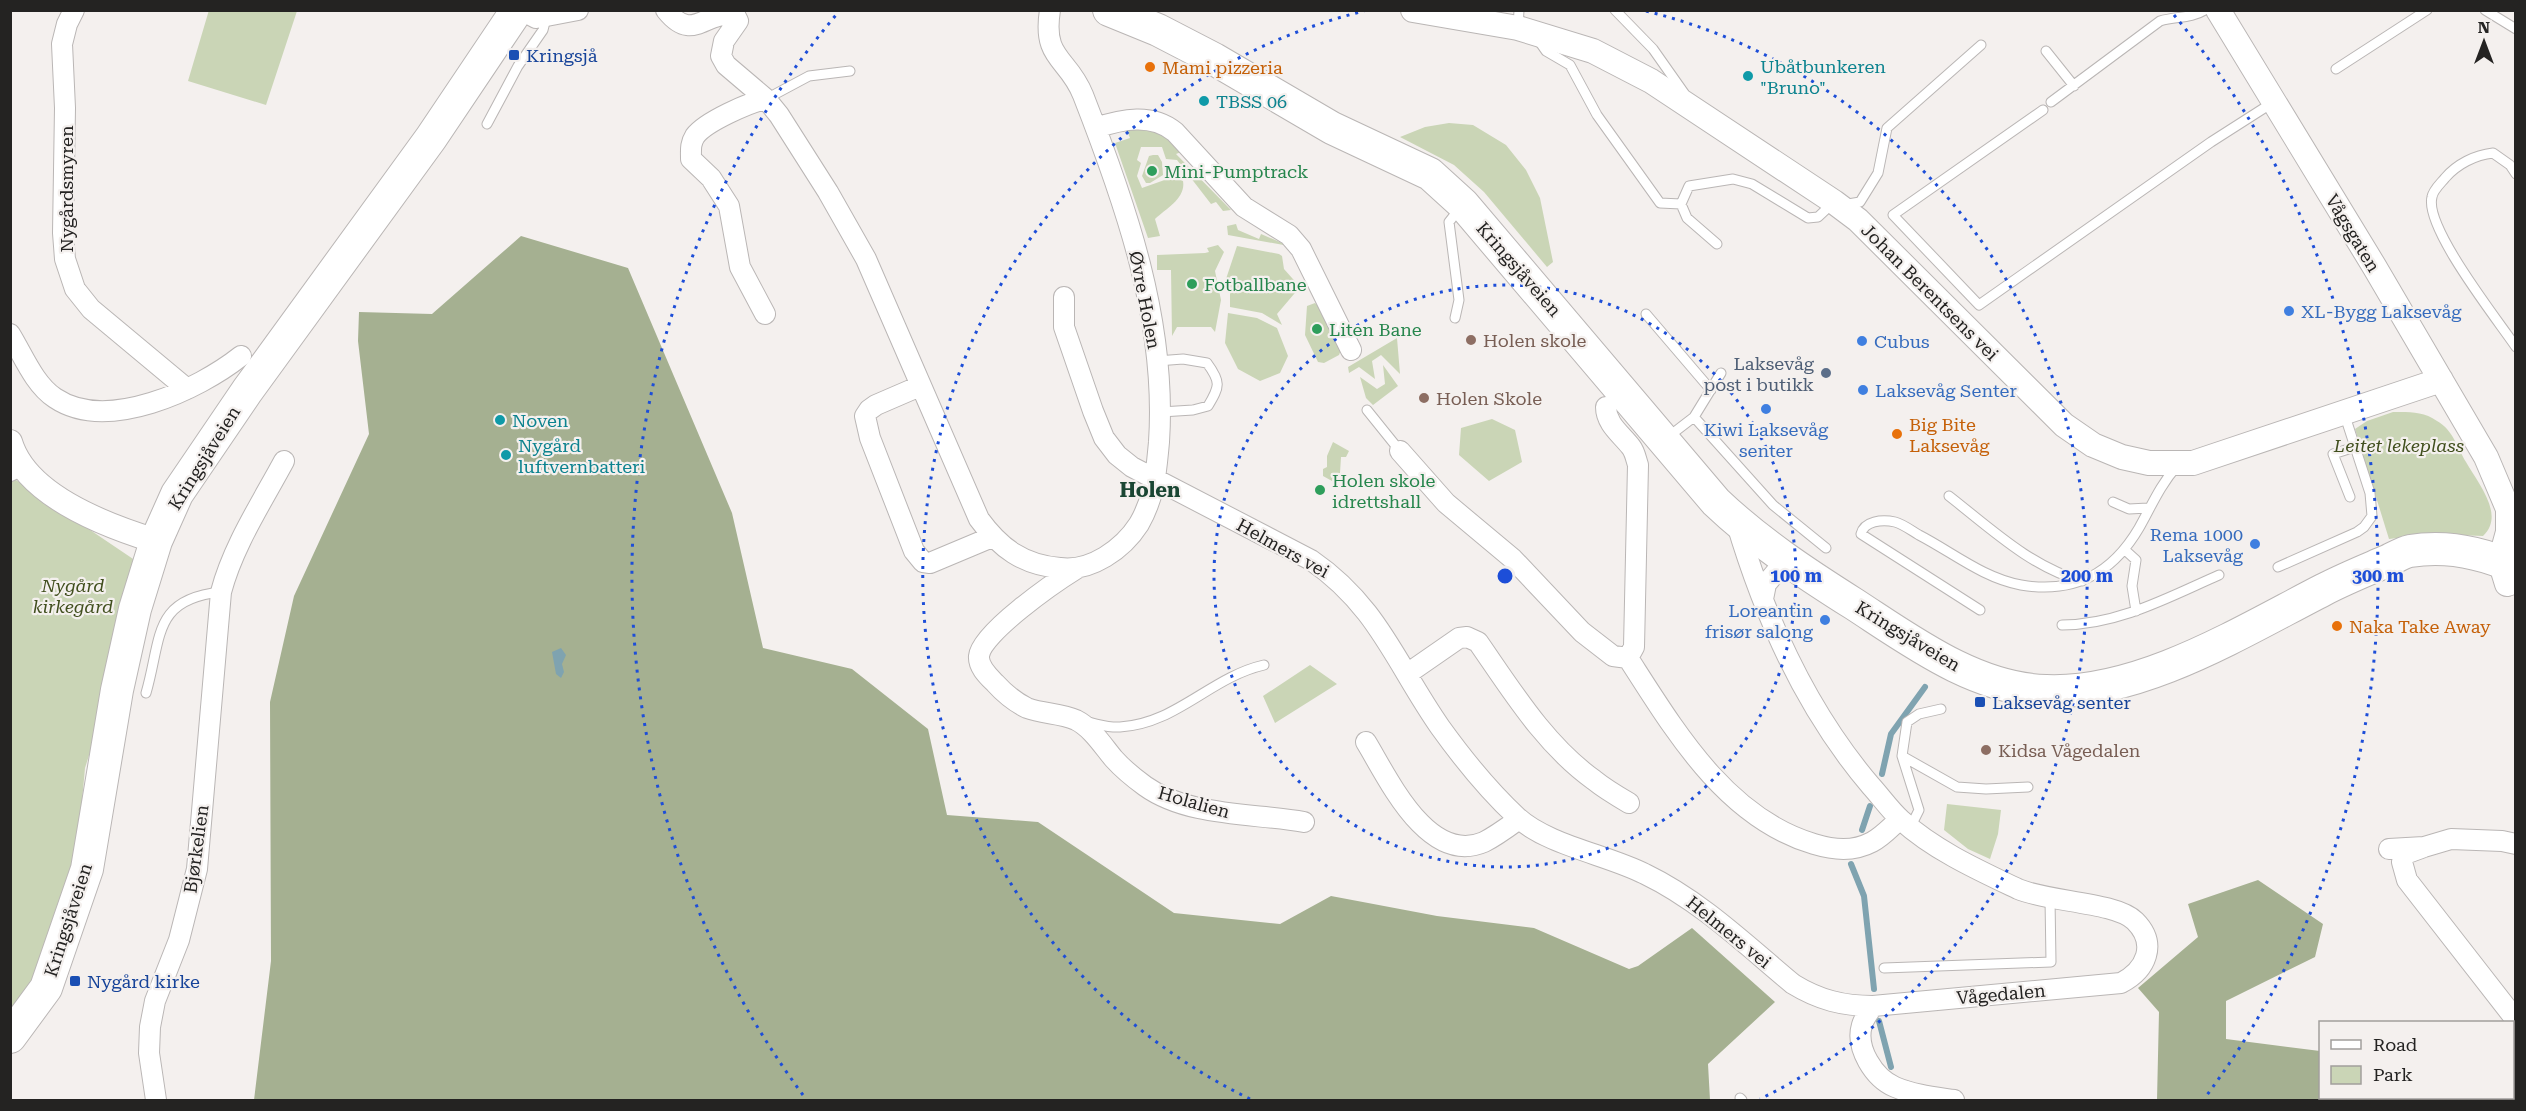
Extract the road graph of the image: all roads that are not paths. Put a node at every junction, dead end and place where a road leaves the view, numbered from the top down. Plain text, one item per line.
1 (74, 10) edge
2 (578, 10) edge
3 (666, 10) edge
4 (1050, 10) edge
5 (1109, 10) edge
6 (1413, 10) edge
7 (1615, 10) edge
8 (2205, 10) edge
9 (2218, 10) edge
10 (2427, 10) edge
11 (2485, 10) edge
12 (528, 13) edge
13 (2189, 14) edge
14 (1523, 24) edge
15 (2516, 30) edge
16 (1981, 45) dead end
17 (2046, 51) dead end
18 (2336, 69) dead end
19 (850, 71) dead end
20 (2074, 86) junction
21 (766, 99) junction
22 (2051, 102) dead end
23 (2274, 102) junction
24 (2043, 110) dead end
25 (1701, 113) junction
26 (487, 124) dead end
27 (1096, 128) junction
28 (2516, 174) edge
29 (1834, 202) junction
30 (1463, 204) junction
31 (1681, 204) junction
32 (1717, 244) dead end
33 (1064, 297) dead end
34 (765, 314) dead end
35 (1646, 314) dead end
36 (1455, 318) dead end
37 (10, 334) edge
38 (2516, 347) edge
39 (1351, 350) dead end
40 (242, 356) dead end
41 (1157, 361) junction
42 (1721, 373) dead end
43 (2441, 380) junction
44 (921, 386) junction
45 (187, 389) junction
46 (1711, 390) junction
47 (1606, 407) dead end
48 (1367, 410) dead end
49 (1161, 412) junction
50 (2344, 413) junction
51 (1694, 417) junction
52 (1663, 440) junction
53 (10, 442) edge
54 (2355, 447) junction
55 (1400, 451) joint
56 (2486, 457) junction
57 (284, 461) dead end
58 (2179, 464) junction
59 (18, 473) edge
60 (1157, 478) junction
61 (2516, 490) edge
62 (1949, 496) dead end
63 (2350, 497) dead end
64 (2114, 502) dead end
65 (2148, 508) junction
66 (1736, 521) junction
67 (992, 537) junction
68 (156, 542) junction
69 (1826, 548) dead end
70 (2125, 550) junction
71 (1786, 560) junction
72 (1034, 564) junction
73 (2278, 567) dead end
74 (1076, 569) junction
75 (2218, 575) dead end
76 (2511, 576) edge
77 (2082, 581) junction
78 (221, 592) junction
79 (1036, 597) junction
80 (1763, 599) junction
81 (1980, 610) dead end
82 (2136, 611) junction
83 (2062, 626) dead end
84 (1628, 658) junction
85 (1264, 665) dead end
86 (1407, 674) junction
87 (146, 693) dead end
88 (1941, 710) dead end
89 (1076, 720) junction
90 (1366, 742) dead end
91 (1902, 756) junction
92 (2028, 787) dead end
93 (1629, 803) dead end
94 (1519, 819) junction
95 (1304, 822) dead end
96 (1905, 823) junction
97 (2516, 844) edge
98 (2424, 847) junction
99 (2389, 849) dead end
100 (2050, 899) junction
101 (1884, 968) dead end
102 (1874, 1006) junction
103 (2516, 1020) edge
104 (10, 1036) edge
105 (156, 1101) edge
106 (1954, 1101) edge

1 - 45 street, Nygårdsmyren
2 - 12 street
3 - 21 street
4 - 27 street, Øvre Holen
5 - 30 main road, Kringsjåveien
6 - 14 street, Johan Berentsens vei
7 - 25 lane, Johan Berentsens vei
8 - 13 lane
9 - 23 street, Vågsgaten
10 - 18 lane
11 - 15 lane
12 - 26 lane
12 - 68 main road, Kringsjåveien
13 - 20 lane
14 - 25 street, Johan Berentsens vei
14 - 31 lane
16 - 29 lane, Johan Berentsens vei
17 - 20 lane
19 - 21 lane
20 - 22 lane
21 - 34 street
21 - 44 street
23 - 24 lane
23 - 43 street, Vågsgaten
25 - 29 street, Johan Berentsens vei
27 - 39 street
27 - 41 street, Øvre Holen
28 - 38 lane
29 - 31 lane, Johan Berentsens vei
29 - 58 street, Johan Berentsens vei
30 - 36 lane, Kringsjåveien
30 - 52 main road, Kringsjåveien
31 - 32 lane
33 - 60 street
35 - 46 lane
37 - 45 street
40 - 45 street
41 - 49 street, Øvre Holen
41 - 49 lane
42 - 46 lane
43 - 50 street, Johan Berentsens vei
43 - 56 street, Vågsgaten
44 - 67 street
44 - 67 street
46 - 51 lane
47 - 84 street
48 - 55 lane
49 - 60 street, Øvre Holen
50 - 54 lane
50 - 58 street, Johan Berentsens vei
51 - 52 lane
51 - 69 lane
52 - 66 main road, Kringsjåveien
53 - 59 street
54 - 63 lane
54 - 73 lane
55 - 84 street
56 - 61 street, Vågsgaten
56 - 76 street, Vågsgaten
57 - 78 street, Bjørkelien
58 - 65 lane
59 - 68 street
60 - 74 street, Øvre Holen
60 - 86 street, Helmers vei
62 - 77 lane
64 - 65 lane
65 - 70 lane
66 - 71 main road, Kringsjåveien
66 - 80 street, Vågedalen
67 - 72 street
68 - 104 main road, Kringsjåveien
70 - 77 lane
70 - 82 lane
71 - 76 main road, Kringsjåveien
71 - 80 street
72 - 74 street
72 - 79 street
74 - 79 street, Holalien
75 - 82 lane
77 - 81 lane
78 - 87 lane
78 - 105 street, Bjørkelien
79 - 89 street, Holalien
80 - 96 street, Vågedalen
82 - 83 lane
84 - 96 street
85 - 89 lane, Holalien
86 - 93 street
86 - 94 street, Helmers vei
88 - 91 lane
89 - 95 street, Holalien
90 - 94 street
91 - 92 lane
91 - 96 lane
94 - 102 street, Helmers vei
96 - 100 street, Vågedalen
97 - 98 street
98 - 99 street
98 - 103 street
100 - 101 lane, Vågedalen
100 - 102 street, Vågedalen
102 - 106 street

